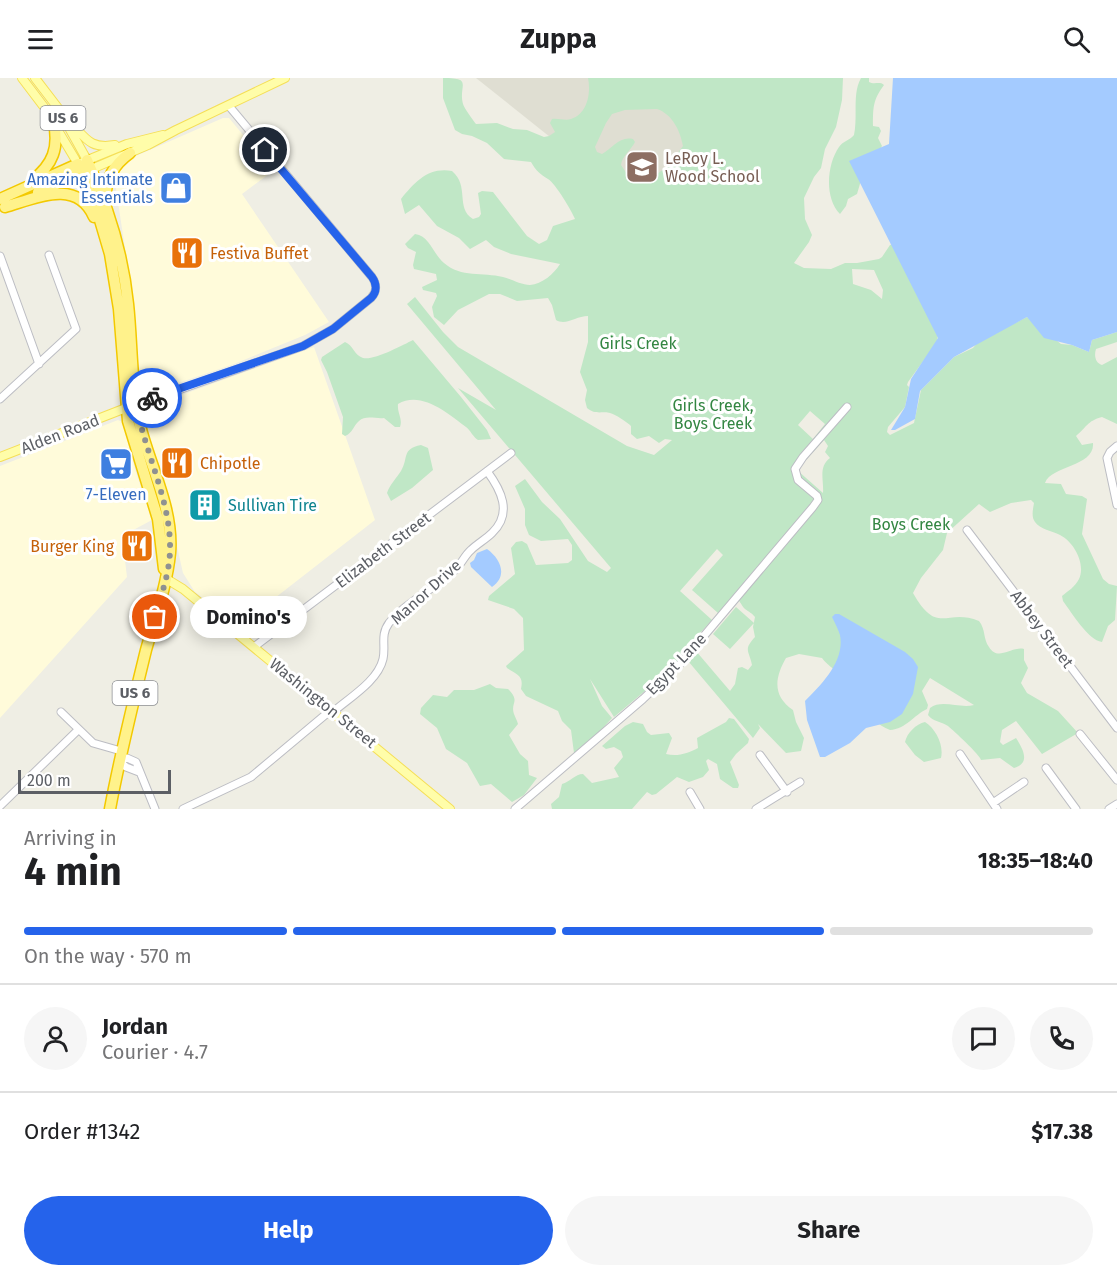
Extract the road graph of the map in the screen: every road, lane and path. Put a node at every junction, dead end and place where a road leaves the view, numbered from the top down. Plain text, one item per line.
1 (22, 78) edge
2 (35, 78) edge
3 (285, 78) edge
4 (229, 106) junction
5 (58, 108) junction
6 (54, 123) junction
7 (129, 148) junction
8 (85, 167) junction
9 (21, 189) junction
10 (105, 203) junction
11 (2, 206) edge
12 (110, 254) junction
13 (49, 255) dead end
14 (0, 256) edge
15 (39, 364) junction
16 (0, 399) edge
17 (131, 406) junction
18 (847, 407) dead end
19 (1117, 446) edge
20 (511, 453) dead end
21 (0, 457) edge
22 (487, 471) junction
23 (1117, 505) edge
24 (966, 530) dead end
25 (165, 578) junction
26 (254, 647) junction
27 (332, 711) junction
28 (61, 712) dead end
29 (1117, 728) edge
30 (78, 730) junction
31 (1080, 734) dead end
32 (960, 754) dead end
33 (760, 755) dead end
34 (120, 756) junction
35 (1046, 768) dead end
36 (1117, 780) edge
37 (1024, 782) dead end
38 (800, 783) dead end
39 (690, 792) dead end
40 (787, 792) junction
41 (1117, 804) edge
42 (0, 806) edge
43 (995, 806) edge
44 (110, 809) edge
45 (155, 809) edge
46 (183, 809) edge
47 (450, 809) edge
48 (514, 809) edge
49 (700, 809) edge
50 (756, 809) edge
51 (1076, 809) edge
52 (1109, 809) edge

1 - 6 main road, US 6
2 - 5 main road, US 6
3 - 4 main road
4 - 7 main road
4 - 17 street, Alden Road
5 - 7 main road
5 - 8 main road, US 6
6 - 8 main road, US 6
6 - 9 highway
7 - 8 main road
7 - 10 highway
8 - 9 highway
8 - 10 highway, US 6
8 - 11 highway
8 - 12 highway, US 6
9 - 11 highway
10 - 17 highway, US 6
11 - 12 highway
12 - 17 highway, US 6
13 - 15 street
14 - 15 street
15 - 16 street
17 - 21 main road, Alden Road
17 - 25 highway, US 6
18 - 48 street, Egypt Lane
19 - 23 street
20 - 22 street, Elizabeth Street
22 - 26 street, Elizabeth Street
22 - 27 street, Manor Drive
24 - 29 street, Abbey Street
25 - 26 main road, Washington Street
25 - 34 highway, US 6
26 - 27 main road, Washington Street
27 - 46 street, Manor Drive
27 - 47 main road, Washington Street
28 - 30 street
30 - 34 street
30 - 42 street
31 - 36 street
32 - 43 street
33 - 40 street
34 - 44 highway, US 6
34 - 45 street
35 - 51 street
37 - 43 street
38 - 40 street
39 - 49 street
40 - 50 street
41 - 52 street

